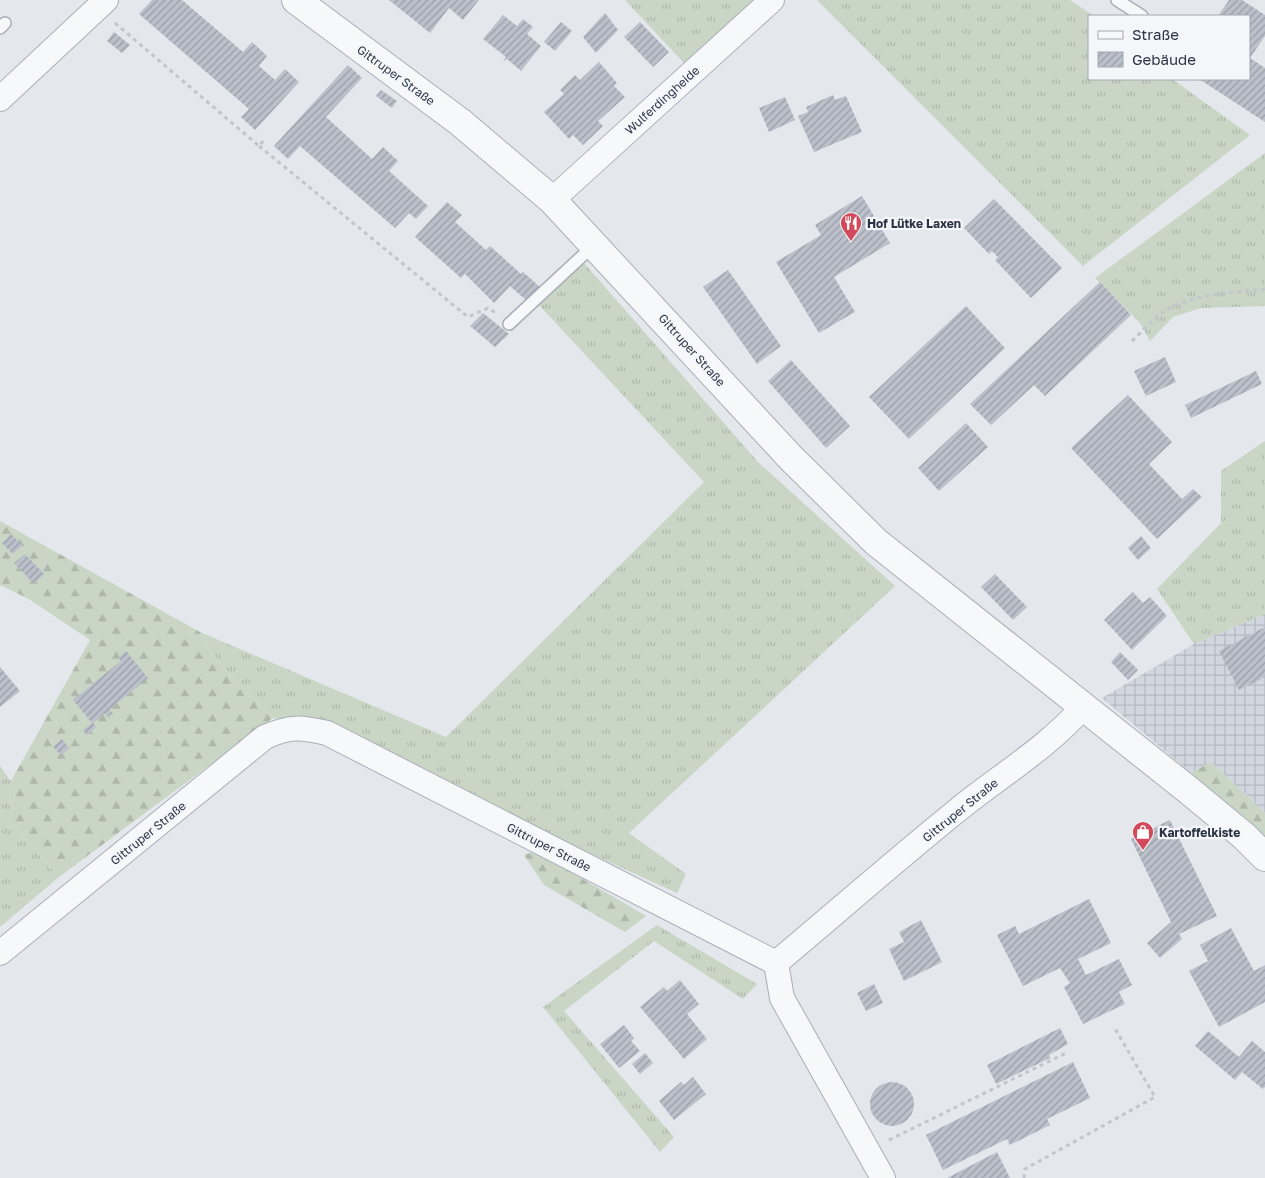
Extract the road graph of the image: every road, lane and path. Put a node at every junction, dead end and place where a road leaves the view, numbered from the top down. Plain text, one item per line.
1 (296, 0) edge
2 (772, 0) edge
3 (1117, 0) edge
4 (103, 3) edge
5 (1140, 15) edge
6 (0, 99) edge
7 (264, 140) dead end
8 (260, 146) junction
9 (552, 200) junction
10 (594, 245) junction
11 (1265, 289) edge
12 (509, 324) joint
13 (1132, 341) dead end
14 (1083, 708) junction
15 (1265, 857) edge
16 (0, 953) edge
17 (776, 963) junction
18 (1114, 1027) dead end
19 (1066, 1053) dead end
20 (867, 1152) junction
21 (883, 1178) edge
22 (1024, 1178) edge

1 - 9 street, Gittruper Straße
2 - 9 street, Wulferdingheide
3 - 5 lane
4 - 6 street
4 - 8 path
7 - 8 path
8 - 12 path
9 - 10 street, Gittruper Straße
10 - 12 lane
10 - 14 street, Gittruper Straße
11 - 13 path
14 - 15 street, Gittruper Straße
14 - 17 street, Gittruper Straße
16 - 17 street, Gittruper Straße
17 - 20 street
18 - 22 path
19 - 20 path
20 - 21 street

